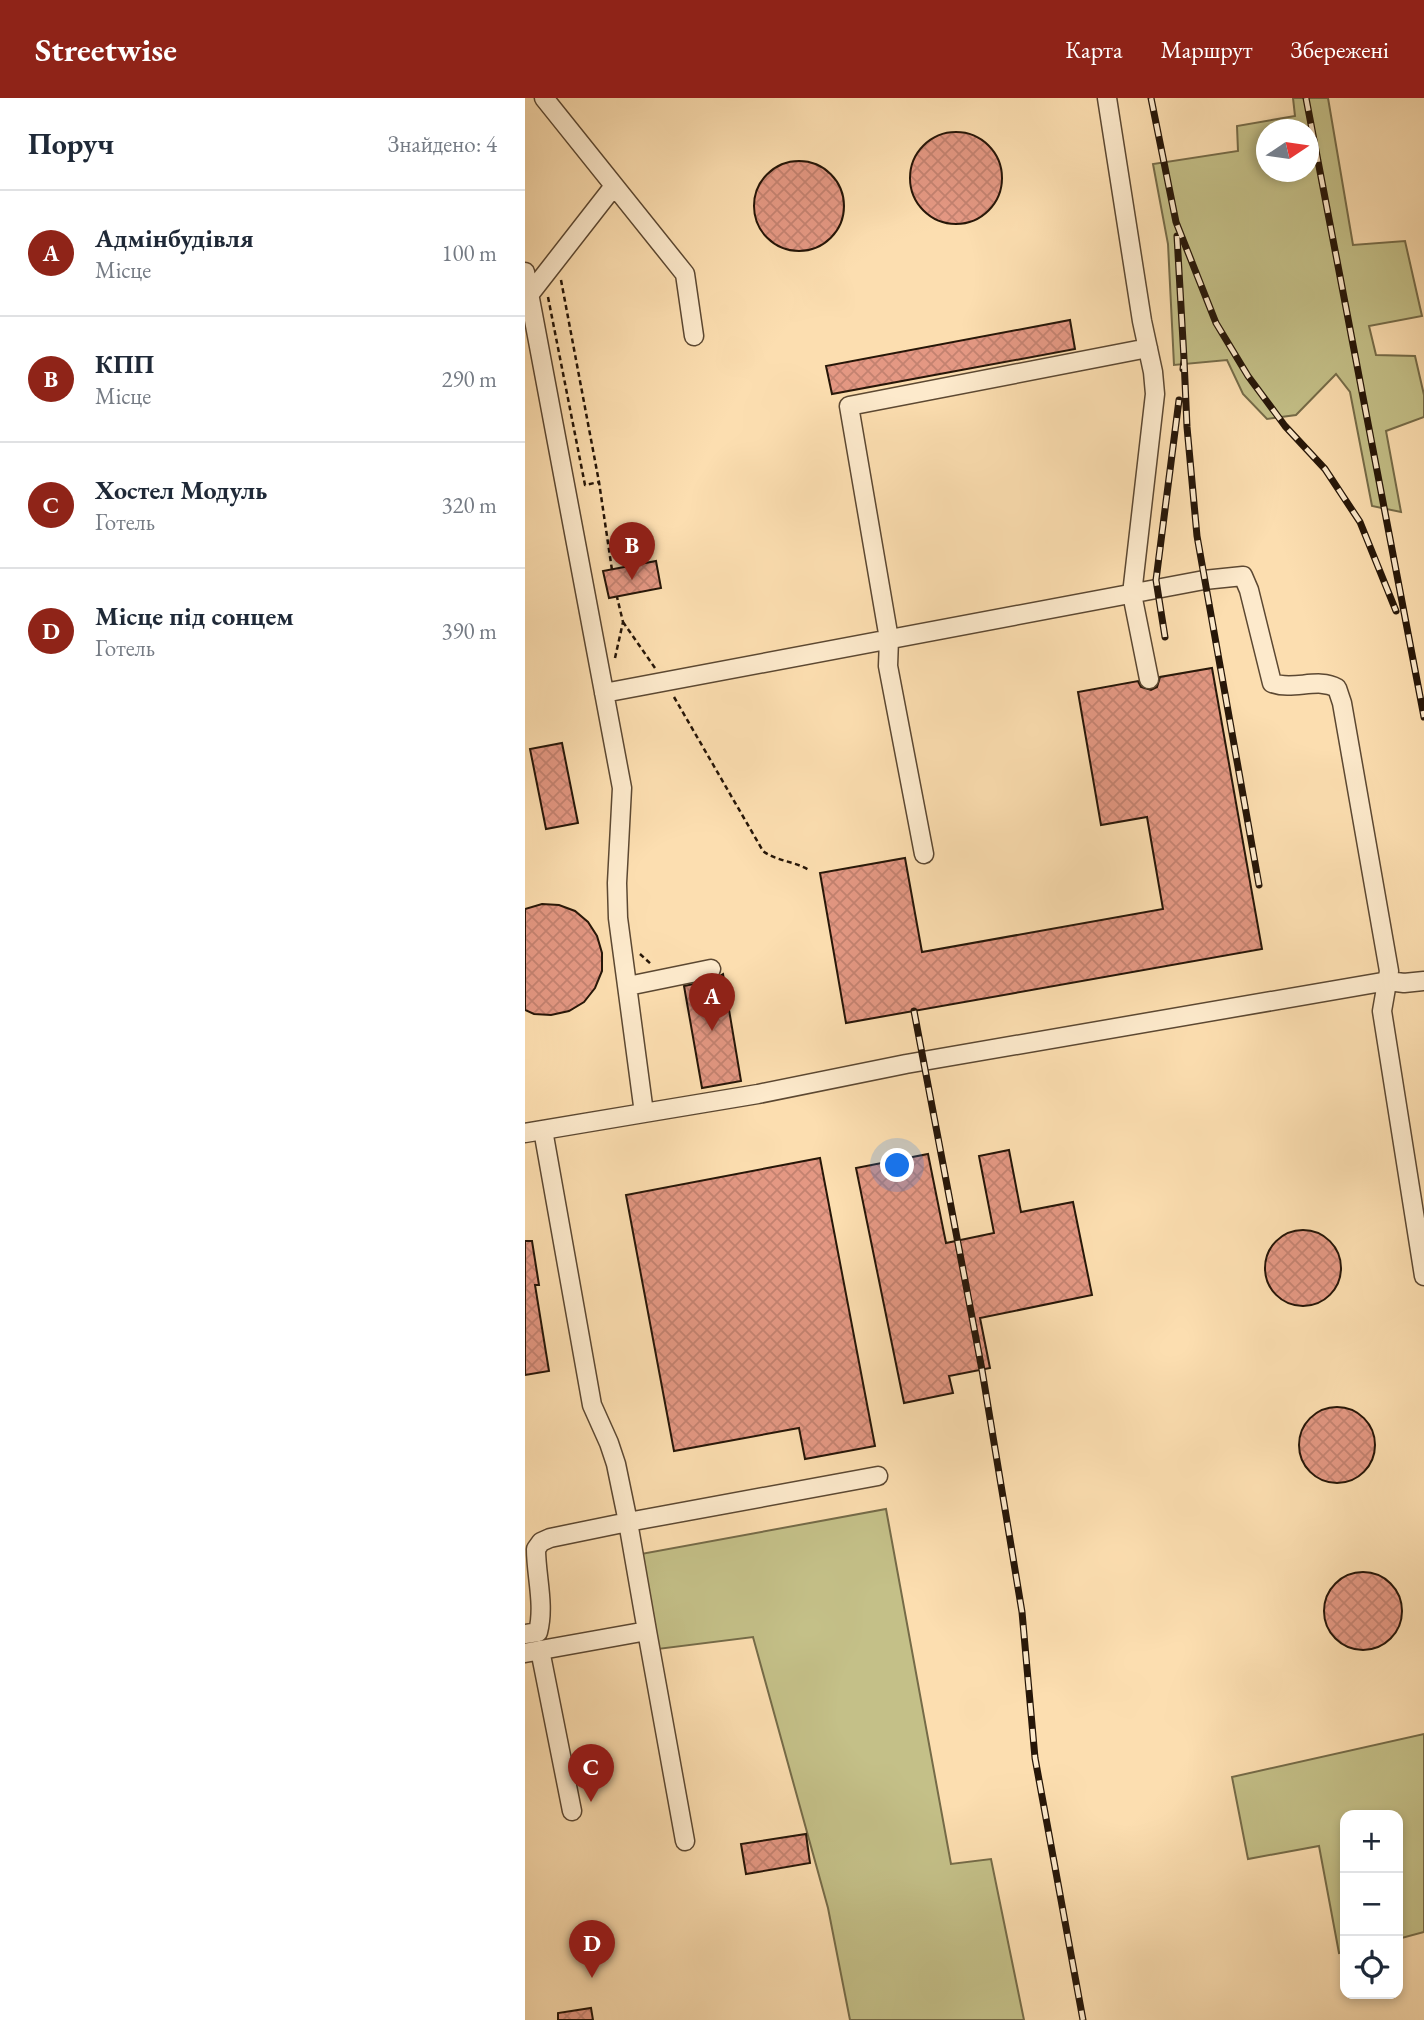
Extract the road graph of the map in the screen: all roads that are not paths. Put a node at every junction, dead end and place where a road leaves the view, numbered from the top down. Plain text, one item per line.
1 (544, 98) edge
2 (1107, 98) edge
3 (614, 186) junction
4 (525, 272) edge
5 (529, 295) junction
6 (694, 336) dead end
7 (1148, 348) junction
8 (1132, 594) junction
9 (888, 639) junction
10 (1149, 679) dead end
11 (604, 693) junction
12 (924, 854) dead end
13 (711, 969) dead end
14 (1388, 981) junction
15 (1424, 981) edge
16 (628, 986) junction
17 (643, 1114) junction
18 (534, 1132) edge
19 (1424, 1276) edge
20 (878, 1476) dead end
21 (628, 1522) junction
22 (647, 1631) junction
23 (525, 1634) edge
24 (533, 1652) edge
25 (572, 1811) dead end
26 (685, 1841) dead end

1 - 3 lane
2 - 7 lane
3 - 5 lane
3 - 6 lane
4 - 5 lane
5 - 11 lane
7 - 8 lane
7 - 9 lane
8 - 9 lane
8 - 10 lane
8 - 14 lane
9 - 11 lane
9 - 12 lane
11 - 16 lane
13 - 16 lane
14 - 15 lane
14 - 17 lane
14 - 19 lane
16 - 17 lane
17 - 18 lane
18 - 21 lane
20 - 21 lane
21 - 22 lane
21 - 23 lane
22 - 24 lane
22 - 26 lane
24 - 25 lane

